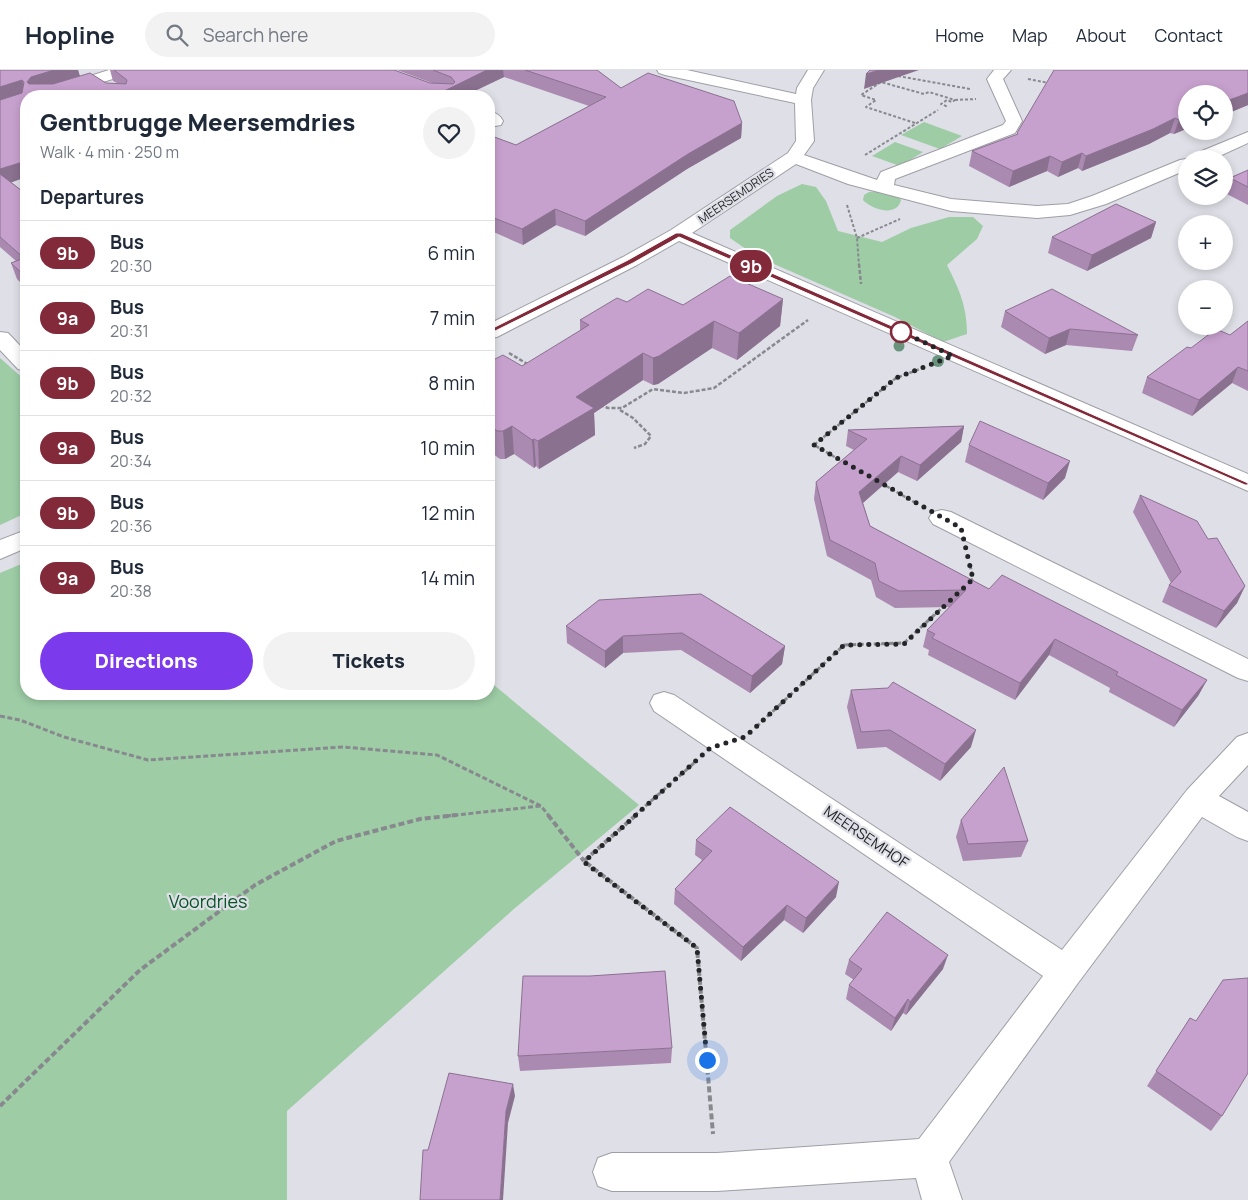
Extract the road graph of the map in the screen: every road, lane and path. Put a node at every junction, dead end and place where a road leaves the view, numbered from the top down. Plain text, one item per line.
1 (126, 70) edge
2 (665, 70) edge
3 (736, 70) edge
4 (816, 70) edge
5 (89, 75) edge
6 (896, 75) dead end
7 (1000, 79) edge
8 (723, 83) junction
9 (1055, 84) edge
10 (55, 90) edge
11 (113, 90) edge
12 (803, 100) junction
13 (952, 102) junction
14 (938, 110) dead end
15 (916, 123) junction
16 (1248, 137) edge
17 (1229, 146) junction
18 (1219, 150) edge
19 (1248, 153) edge
20 (794, 157) junction
21 (1178, 167) edge
22 (837, 172) junction
23 (884, 188) junction
24 (678, 234) junction
25 (833, 302) junction
26 (864, 315) junction
27 (495, 329) edge
28 (0, 338) edge
29 (505, 351) dead end
30 (953, 356) junction
31 (20, 358) edge
32 (529, 365) edge
33 (594, 402) edge
34 (620, 410) junction
35 (634, 448) dead end
36 (848, 464) edge
37 (1245, 477) edge
38 (873, 478) edge
39 (952, 523) junction
40 (20, 541) edge
41 (0, 550) edge
42 (966, 585) edge
43 (952, 598) edge
44 (1248, 671) edge
45 (664, 703) dead end
46 (0, 716) edge
47 (725, 743) junction
48 (1248, 745) edge
49 (1198, 799) junction
50 (541, 806) junction
51 (1248, 828) edge
52 (584, 862) junction
53 (1066, 972) junction
54 (0, 1106) edge
55 (929, 1158) junction
56 (612, 1172) dead end
57 (717, 1172) junction
58 (942, 1200) edge

1 - 5 street
2 - 8 street
3 - 8 street
4 - 12 street
5 - 10 street
5 - 11 street
6 - 7 path
7 - 9 path
7 - 23 street
8 - 12 street
12 - 20 street, MEERSEMDRIES
13 - 13 path
13 - 15 path
14 - 15 path
15 - 22 path
16 - 17 street
17 - 18 street
17 - 19 street
20 - 22 street
20 - 24 street, MEERSEMDRIES
21 - 23 street
22 - 23 street
22 - 26 path
24 - 25 street
24 - 27 street, MEERSEMDRIES
25 - 26 street
25 - 34 path
26 - 30 street
28 - 31 street
29 - 32 path
30 - 36 path
30 - 37 street
33 - 34 path
34 - 35 path
38 - 39 path
39 - 42 path
39 - 44 street
40 - 41 street
43 - 47 path
45 - 47 street, MEERSEMHOF
46 - 50 path
47 - 52 path
47 - 53 street, MEERSEMHOF
48 - 49 street
49 - 51 street
49 - 53 street
50 - 52 path
50 - 54 path
52 - 57 path
53 - 55 street
55 - 57 street
55 - 58 street
56 - 57 street

